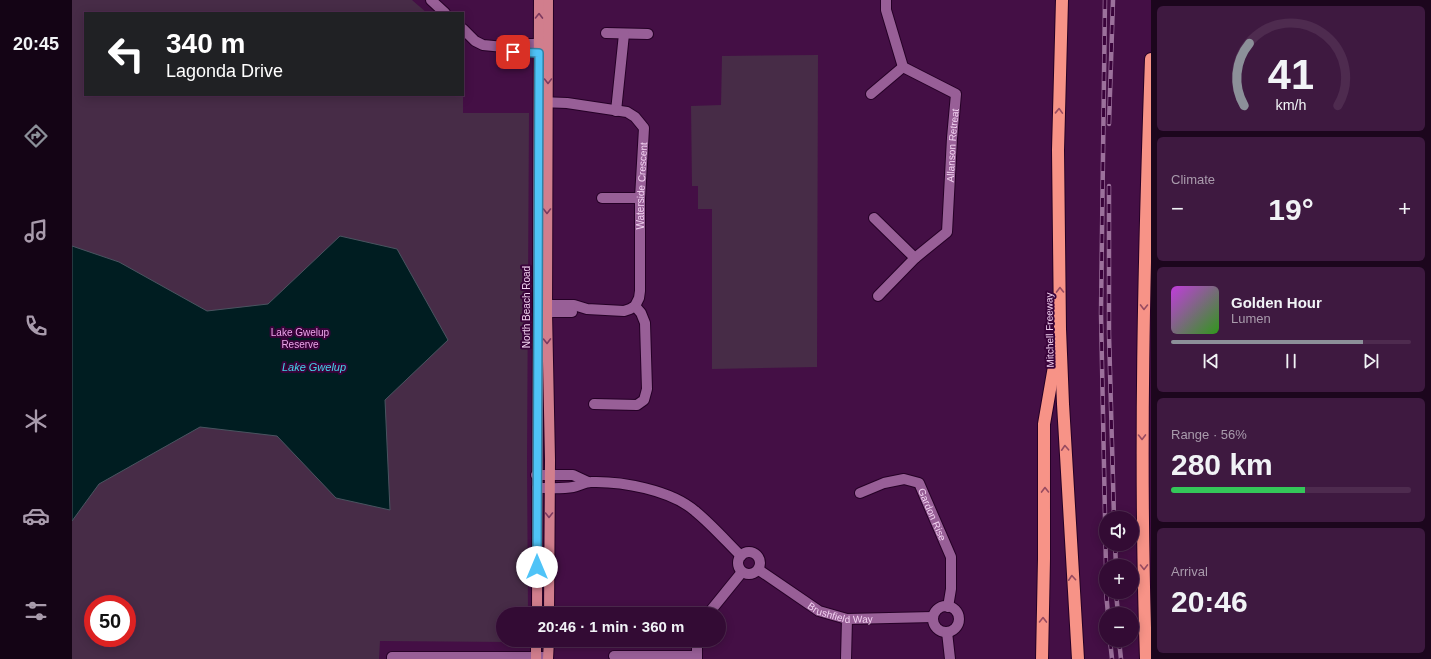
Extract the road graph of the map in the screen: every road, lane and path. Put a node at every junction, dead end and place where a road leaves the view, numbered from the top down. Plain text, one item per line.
1 (431, 0) edge
2 (539, 0) edge
3 (548, 0) edge
4 (886, 0) edge
5 (1062, 0) edge
6 (444, 12) edge
7 (464, 30) edge
8 (606, 33) dead end
9 (624, 34) junction
10 (648, 34) dead end
11 (543, 48) junction
12 (1151, 59) edge
13 (903, 67) junction
14 (871, 94) dead end
15 (543, 102) junction
16 (616, 111) junction
17 (602, 198) dead end
18 (640, 198) junction
19 (874, 218) dead end
20 (1145, 226) junction
21 (915, 258) junction
22 (1151, 282) edge
23 (878, 296) dead end
24 (635, 306) junction
25 (542, 308) junction
26 (1060, 329) junction
27 (594, 404) dead end
28 (536, 476) junction
29 (549, 476) junction
30 (588, 482) junction
31 (537, 488) junction
32 (549, 488) junction
33 (860, 493) dead end
34 (741, 556) junction
35 (759, 570) junction
36 (742, 572) junction
37 (948, 606) junction
38 (536, 607) edge
39 (549, 607) edge
40 (714, 607) edge
41 (933, 617) junction
42 (847, 619) junction
43 (947, 632) junction
44 (536, 647) edge
45 (548, 647) edge
46 (697, 647) edge
47 (614, 656) dead end
48 (536, 658) edge
49 (548, 658) edge
50 (697, 658) edge
51 (392, 659) edge
52 (846, 659) edge
53 (950, 659) edge
54 (1042, 659) edge
55 (1078, 659) edge
56 (1146, 659) edge

1 - 6 street
11 -> 2 main road, North Beach Road
3 - 11 main road, North Beach Road
4 - 13 street
26 -> 5 highway, Mitchell Freeway
7 - 11 street
8 - 9 street
9 - 10 street
9 - 16 street
11 - 15 main road, North Beach Road
12 - 20 highway
13 - 14 street
13 - 21 street, Allanson Retreat
15 - 16 street, Waterside Crescent
15 - 25 main road, North Beach Road
16 - 18 street, Waterside Crescent
17 - 18 street
18 - 24 street, Waterside Crescent
19 - 21 street
20 - 22 highway
20 -> 56 highway
21 - 23 street, Allanson Retreat
24 - 25 street
24 - 27 street
25 - 28 main road, North Beach Road
25 -> 29 main road, North Beach Road
54 -> 26 highway
55 -> 26 highway, Mitchell Freeway
28 - 29 street
28 - 31 main road, North Beach Road
29 - 30 street
29 - 32 main road, North Beach Road
30 - 32 street
30 - 34 street
31 - 32 street
31 - 38 main road, North Beach Road
32 -> 39 main road, North Beach Road
33 - 37 street, Gardon Rise
34 - 35 street
34 - 36 street
35 - 36 street
35 - 42 street, Brushfield Way
36 - 40 street
37 - 41 street
37 - 43 street
41 - 42 street, Brushfield Way
41 - 43 street
42 - 52 street
43 - 53 street
44 - 48 main road
45 - 49 main road
46 - 50 street
47 - 50 street
48 - 49 street
48 - 51 street

